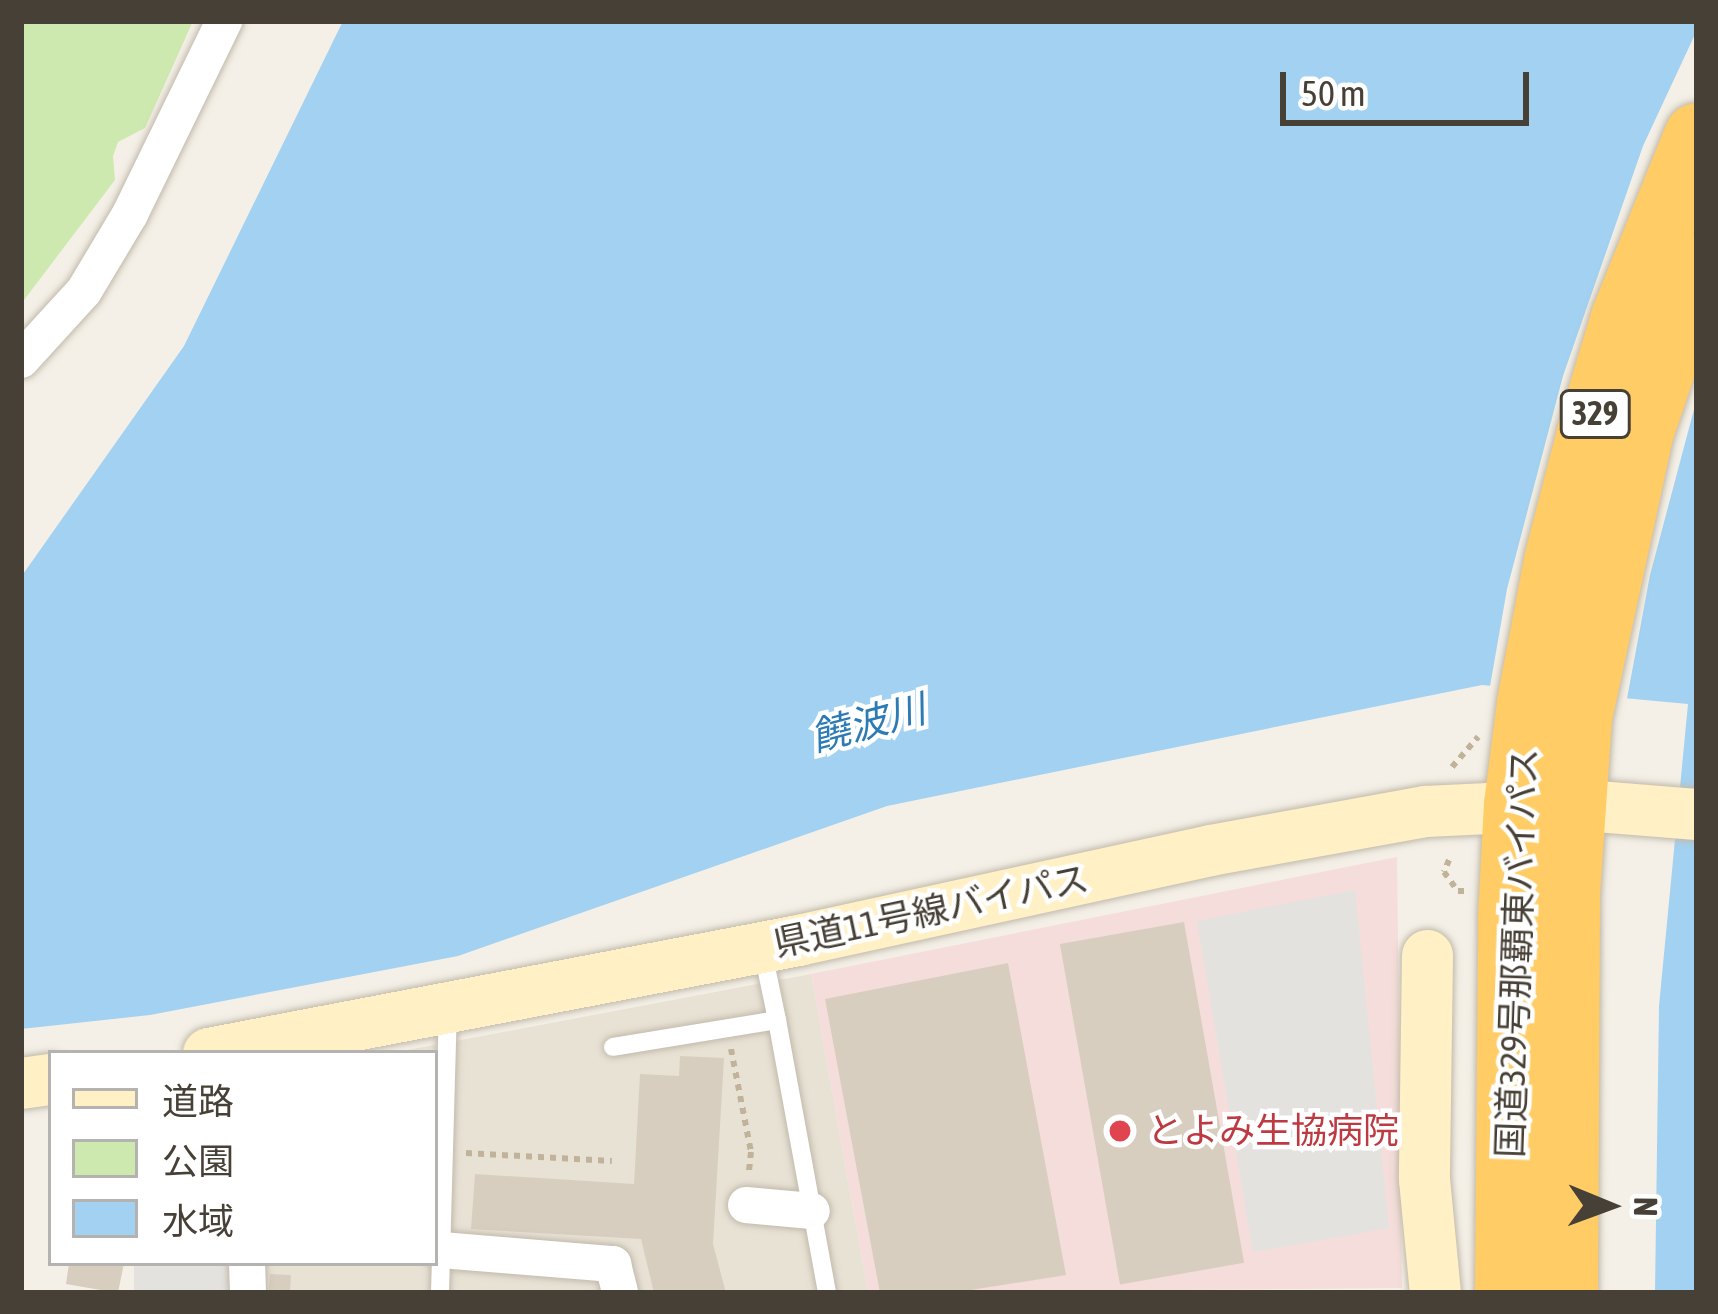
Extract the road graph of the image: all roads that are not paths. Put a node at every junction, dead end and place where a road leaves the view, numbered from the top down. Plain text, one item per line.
1 (224, 21) edge
2 (1697, 136) edge
3 (1697, 267) edge
4 (21, 360) edge
5 (1531, 715) junction
6 (1545, 804) junction
7 (1677, 812) edge
8 (762, 947) junction
9 (1427, 956) dead end
10 (448, 1007) junction
11 (777, 1020) junction
12 (613, 1047) dead end
13 (224, 1050) edge
14 (746, 1205) road end
15 (812, 1211) junction
16 (441, 1250) junction
17 (440, 1293) edge
18 (620, 1293) edge
19 (826, 1293) edge
20 (1435, 1293) edge
21 (1508, 1293) edge
22 (1565, 1293) edge

1 - 4 street
2 - 5 highway, 国道329号那覇東バイパス / 329
3 - 5 highway, 国道329号那覇東バイパス / 329
5 - 6 highway, 国道329号那覇東バイパス / 329
6 - 7 main road, 県道11号線バイパス
6 - 8 main road, 県道11号線バイパス
6 - 21 highway, 国道329号那覇東バイパス / 329
6 - 22 highway, 国道329号那覇東バイパス / 329
8 - 10 main road, 県道11号線バイパス
8 - 11 lane
9 - 20 main road
10 - 13 main road, 県道11号線バイパス
10 - 16 lane
11 - 12 lane
11 - 15 lane
14 - 15 street
15 - 19 lane
16 - 17 lane
16 - 18 street

